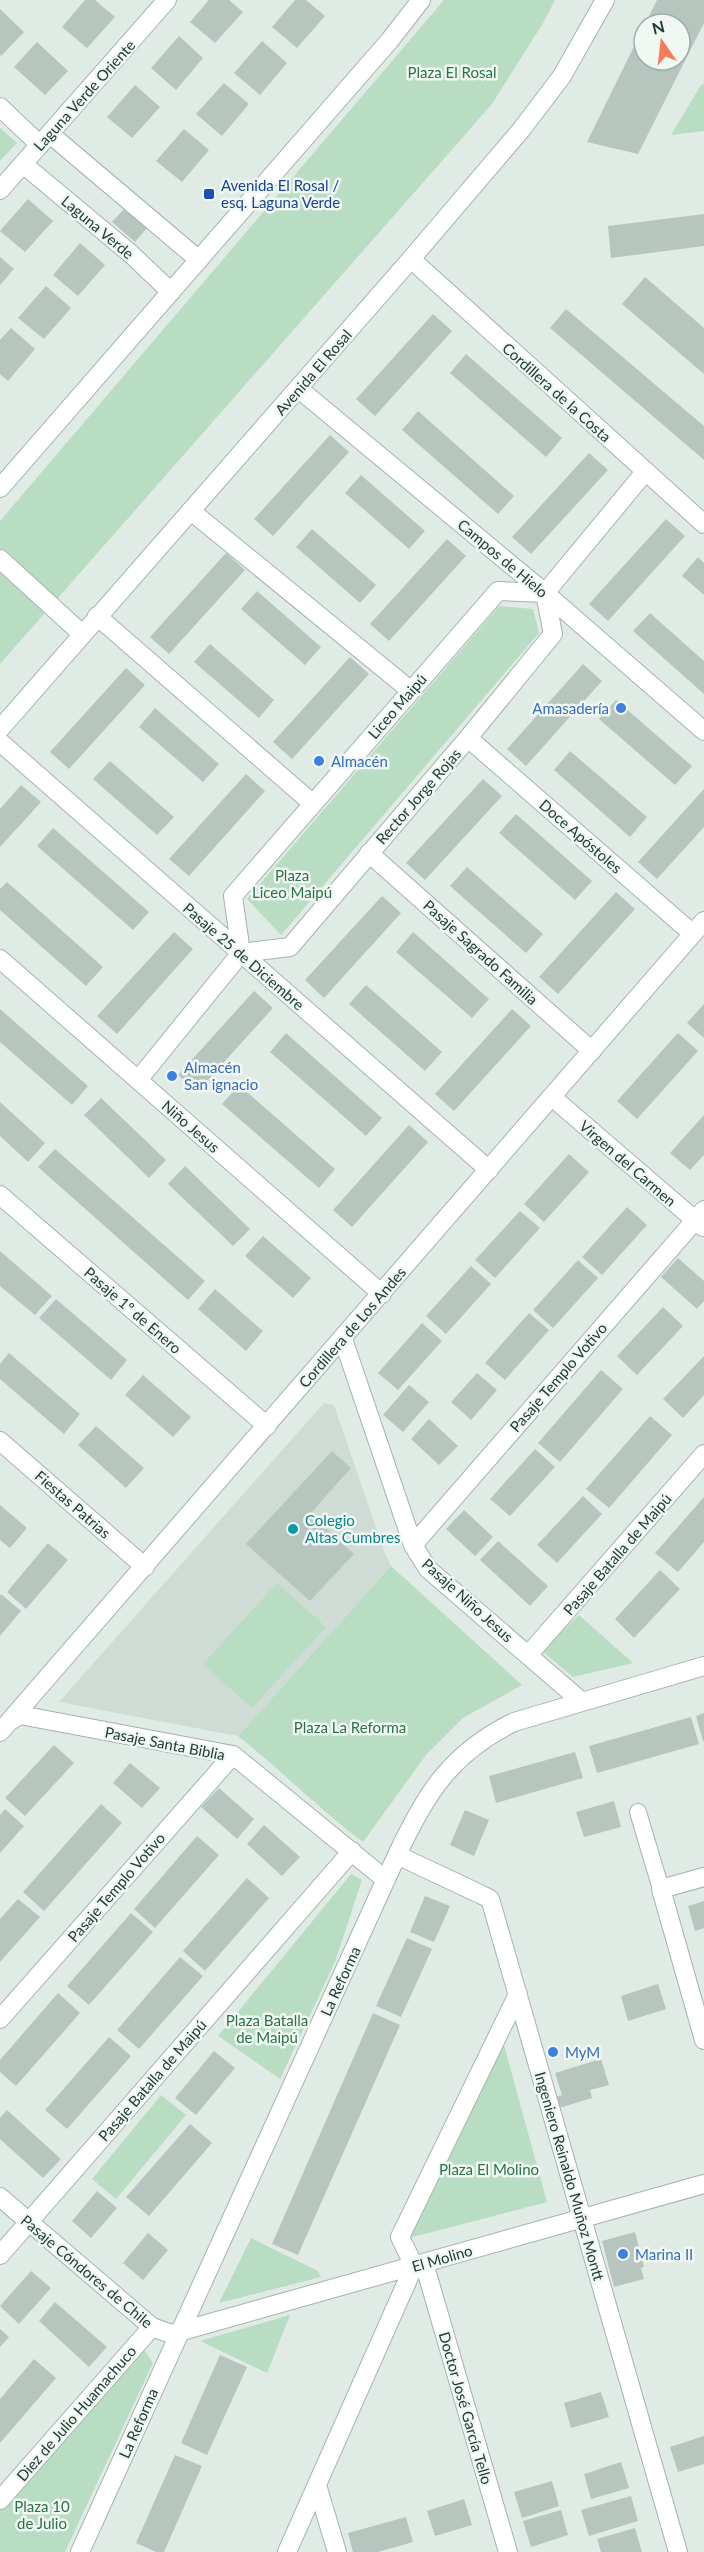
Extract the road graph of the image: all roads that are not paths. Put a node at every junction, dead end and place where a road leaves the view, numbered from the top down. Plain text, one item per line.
1 (167, 0) edge
2 (421, 0) edge
3 (604, 0) edge
4 (0, 107) edge
5 (45, 139) junction
6 (23, 164) junction
7 (0, 190) edge
8 (411, 259) junction
9 (199, 260) junction
10 (171, 292) junction
11 (299, 388) junction
12 (645, 472) junction
13 (0, 488) edge
14 (191, 511) junction
15 (704, 524) edge
16 (0, 559) edge
17 (545, 593) junction
18 (98, 616) junction
19 (82, 634) junction
20 (410, 690) junction
21 (0, 729) edge
22 (704, 731) edge
23 (468, 738) junction
24 (0, 741) edge
25 (312, 804) junction
26 (369, 853) junction
27 (698, 928) edge
28 (241, 953) junction
29 (0, 959) edge
30 (592, 1051) junction
31 (138, 1080) junction
32 (552, 1097) junction
33 (489, 1170) junction
34 (0, 1195) edge
35 (701, 1220) edge
36 (381, 1294) junction
37 (343, 1339) junction
38 (267, 1426) junction
39 (0, 1441) edge
40 (704, 1454) edge
41 (413, 1545) junction
42 (145, 1567) junction
43 (529, 1654) junction
44 (704, 1666) edge
45 (581, 1701) junction
46 (5, 1727) edge
47 (233, 1755) junction
48 (638, 1812) dead end
49 (352, 1851) junction
50 (397, 1855) junction
51 (704, 1877) edge
52 (386, 1880) junction
53 (661, 1889) junction
54 (518, 1994) junction
55 (0, 2019) edge
56 (704, 2040) edge
57 (704, 2184) edge
58 (0, 2197) edge
59 (582, 2218) junction
60 (29, 2222) junction
61 (0, 2255) edge
62 (419, 2265) junction
63 (152, 2327) junction
64 (179, 2332) junction
65 (317, 2485) junction
66 (0, 2500) edge
67 (80, 2552) edge
68 (287, 2552) edge
69 (337, 2552) edge
70 (508, 2552) edge
71 (678, 2552) edge

1 - 5 street, Laguna Verde Oriente
2 - 9 street
3 - 8 street, Avenida El Rosal
4 - 5 street
5 - 6 street, Laguna Verde Oriente
5 - 9 street
6 - 7 street, Laguna Verde Oriente
6 - 10 street, Laguna Verde
8 - 11 street, Avenida El Rosal
8 - 12 street, Cordillera de la Costa
9 - 10 street
10 - 13 street
11 - 14 street, Avenida El Rosal
11 - 17 street, Campos de Hielo
12 - 15 street, Cordillera de la Costa
12 - 17 street
14 - 18 street, Avenida El Rosal
14 - 20 street
16 - 19 street
17 - 20 street, Liceo Maipú
17 - 22 street, Campos de Hielo
17 - 23 street, Rector Jorge Rojas
18 - 19 street, Avenida El Rosal
18 - 25 street
19 - 21 street, Avenida El Rosal
20 - 25 street, Liceo Maipú
23 - 26 street, Rector Jorge Rojas
23 - 27 street, Doce Apóstoles
24 - 28 street, Pasaje 25 de Diciembre
25 - 28 street, Liceo Maipú
26 - 28 street, Rector Jorge Rojas
26 - 30 street, Pasaje Sagrado Familia
27 - 30 street, Cordillera de Los Andes
28 - 31 street
28 - 33 street, Pasaje 25 de Diciembre
29 - 31 street, Niño Jesus
30 - 32 street, Cordillera de Los Andes
31 - 36 street, Niño Jesus
32 - 33 street, Cordillera de Los Andes
32 - 35 street, Virgen del Carmen
33 - 36 street, Cordillera de Los Andes
34 - 38 street, Pasaje 1º de Enero
35 - 41 street, Pasaje Templo Votivo
36 - 37 street, Cordillera de Los Andes
37 - 38 street, Cordillera de Los Andes
37 - 41 street, Pasaje Niño Jesus
38 - 42 street, Cordillera de Los Andes
39 - 42 street, Fiestas Patrias
40 - 43 street, Pasaje Batalla de Maipú
41 - 43 street, Pasaje Niño Jesus
42 - 46 street, Cordillera de Los Andes
43 - 45 street, Pasaje Niño Jesus
44 - 45 street, La Reforma
45 - 50 street, La Reforma
46 - 47 street, Pasaje Santa Biblia
47 - 49 street, Pasaje Santa Biblia
47 - 55 street, Pasaje Templo Votivo
48 - 53 lane
49 - 52 street, Pasaje Santa Biblia
49 - 60 street, Pasaje Batalla de Maipú
50 - 52 street, La Reforma
50 - 54 street, Ingeniero Reinaldo Muñoz Montt
51 - 53 street
52 - 64 street, La Reforma
53 - 56 street
54 - 59 street, Ingeniero Reinaldo Muñoz Montt
54 - 62 street, Doctor José García Tello
57 - 59 street, El Molino
58 - 60 street, Pasaje Cóndores de Chile
59 - 62 street, El Molino
59 - 71 street, Ingeniero Reinaldo Muñoz Montt
60 - 61 street, Pasaje Batalla de Maipú
60 - 63 street, Pasaje Cóndores de Chile
62 - 64 street, El Molino
62 - 65 street
62 - 70 street, Doctor José García Tello
63 - 64 street, Pasaje Cóndores de Chile
63 - 66 street, Diez de Julio Huamachuco
64 - 67 street, La Reforma
65 - 68 street
65 - 69 street

